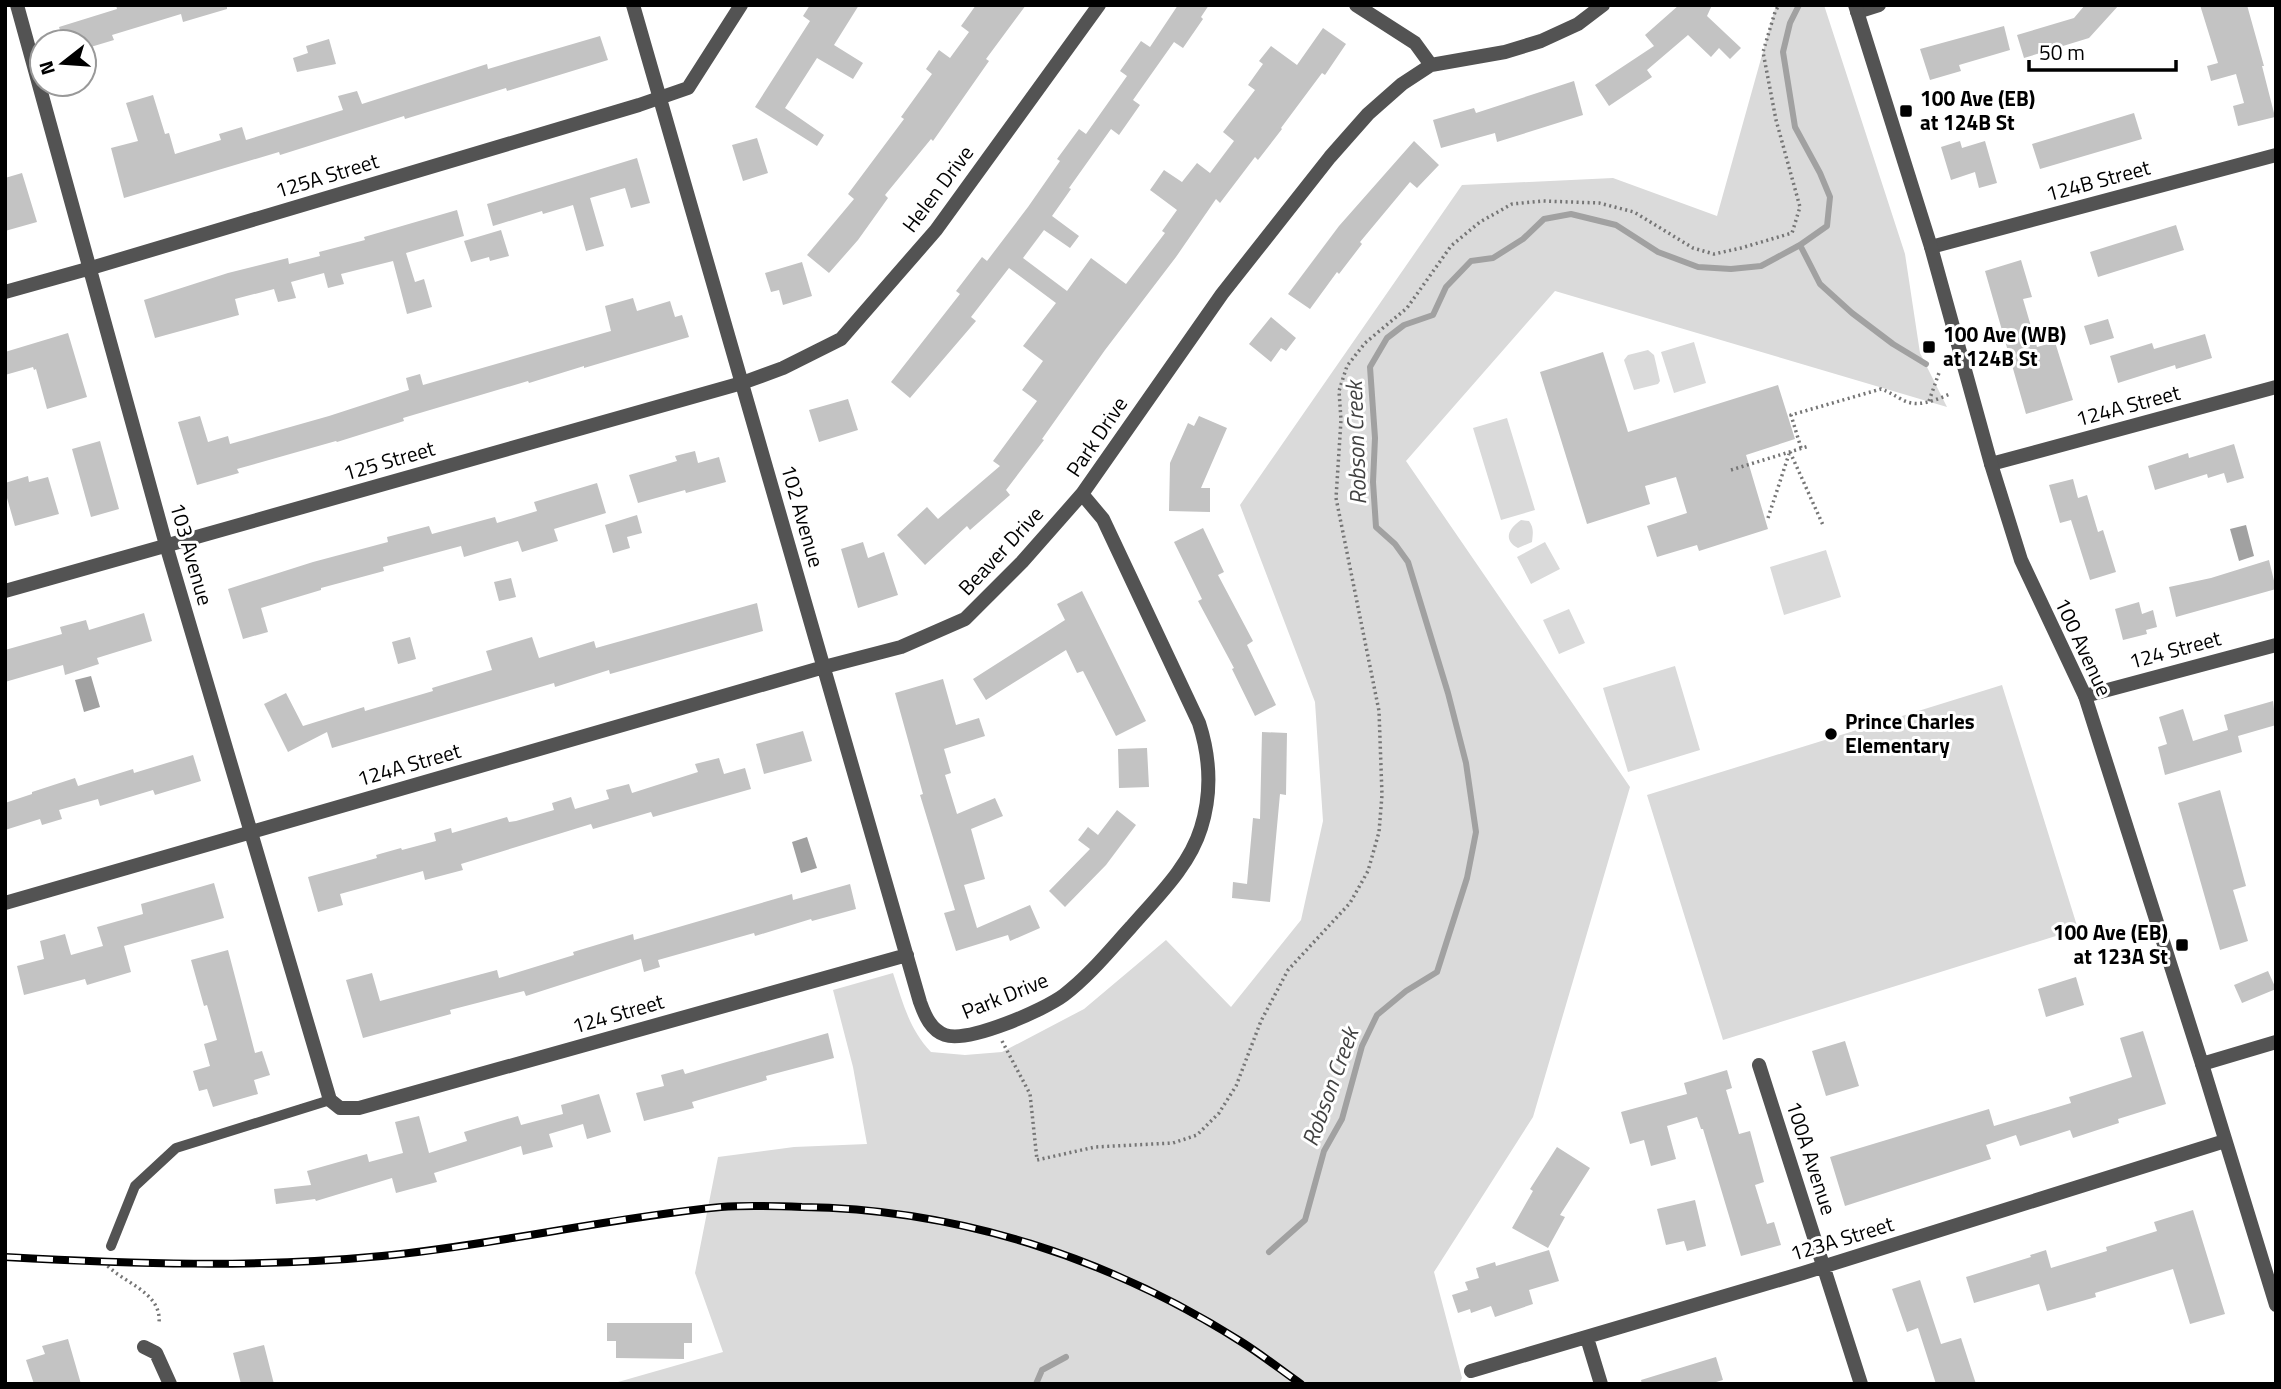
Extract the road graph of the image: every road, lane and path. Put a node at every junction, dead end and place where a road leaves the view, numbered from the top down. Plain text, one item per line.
1 (17, 5) edge
2 (633, 5) edge
3 (741, 5) edge
4 (1099, 5) edge
5 (1356, 5) edge
6 (1603, 5) edge
7 (1779, 5) edge
8 (1879, 5) edge
9 (1856, 8) edge
10 (1432, 65) junction
11 (660, 98) junction
12 (2276, 155) edge
13 (1931, 247) junction
14 (90, 268) junction
15 (5, 292) edge
16 (783, 368) joint
17 (1940, 370) dead end
18 (742, 383) junction
19 (2276, 387) edge
20 (1951, 394) dead end
21 (1929, 402) junction
22 (1809, 446) dead end
23 (1801, 448) junction
24 (1790, 452) junction
25 (1991, 464) junction
26 (1731, 470) dead end
27 (1082, 494) junction
28 (1768, 518) dead end
29 (1823, 525) dead end
30 (166, 545) junction
31 (5, 591) edge
32 (2276, 645) edge
33 (824, 667) junction
34 (2085, 696) junction
35 (250, 832) junction
36 (5, 903) edge
37 (907, 955) junction
38 (941, 1033) joint
39 (1000, 1036) dead end
40 (2276, 1042) edge
41 (2202, 1064) junction
42 (1759, 1065) dead end
43 (335, 1104) junction
44 (2225, 1141) junction
45 (111, 1246) dead end
46 (104, 1262) dead end
47 (1824, 1267) junction
48 (2276, 1305) edge
49 (159, 1323) dead end
50 (1587, 1338) junction
51 (144, 1348) dead end
52 (1471, 1371) dead end
53 (170, 1384) edge
54 (1601, 1384) edge
55 (1861, 1384) edge

1 - 14 street, 103 Avenue
2 - 11 street, 102 Avenue
3 - 11 street, 125A Street
4 - 16 street, Helen Drive
5 - 10 street
6 - 10 street, Park Drive
7 - 39 path
8 - 9 street
9 - 13 street, 100 Avenue
10 - 27 street, Park Drive
11 - 14 street, 125A Street
11 - 18 street, 102 Avenue
12 - 13 street, 124B Street
13 - 25 street, 100 Avenue
14 - 15 street, 125A Street
14 - 30 street, 103 Avenue
16 - 18 street, 125 Street
17 - 21 path
18 - 30 street, 125 Street
18 - 33 street, 102 Avenue
19 - 25 street, 124A Street
20 - 21 path
21 - 23 path
22 - 23 path
23 - 24 path
24 - 26 path
24 - 28 path
24 - 29 path
25 - 34 street, 100 Avenue
27 - 33 street, Beaver Drive
27 - 38 street, Park Drive
30 - 31 street, 125 Street
30 - 35 street, 103 Avenue
32 - 34 street, 124 Street
33 - 35 street, 124A Street
33 - 37 street, 102 Avenue
34 - 41 street, 100 Avenue
35 - 36 street, 124A Street
35 - 43 street, 103 Avenue
37 - 38 street, 102 Avenue
37 - 43 street, 124 Street
40 - 41 street
41 - 44 street, 100 Avenue
42 - 47 street, 100A Avenue
43 - 45 lane
44 - 47 street, 123A Street
44 - 48 street, 100 Avenue
46 - 49 path
47 - 50 street, 123A Street
47 - 55 street, 100A Avenue
50 - 52 street, 123A Street
50 - 54 street
51 - 53 street

